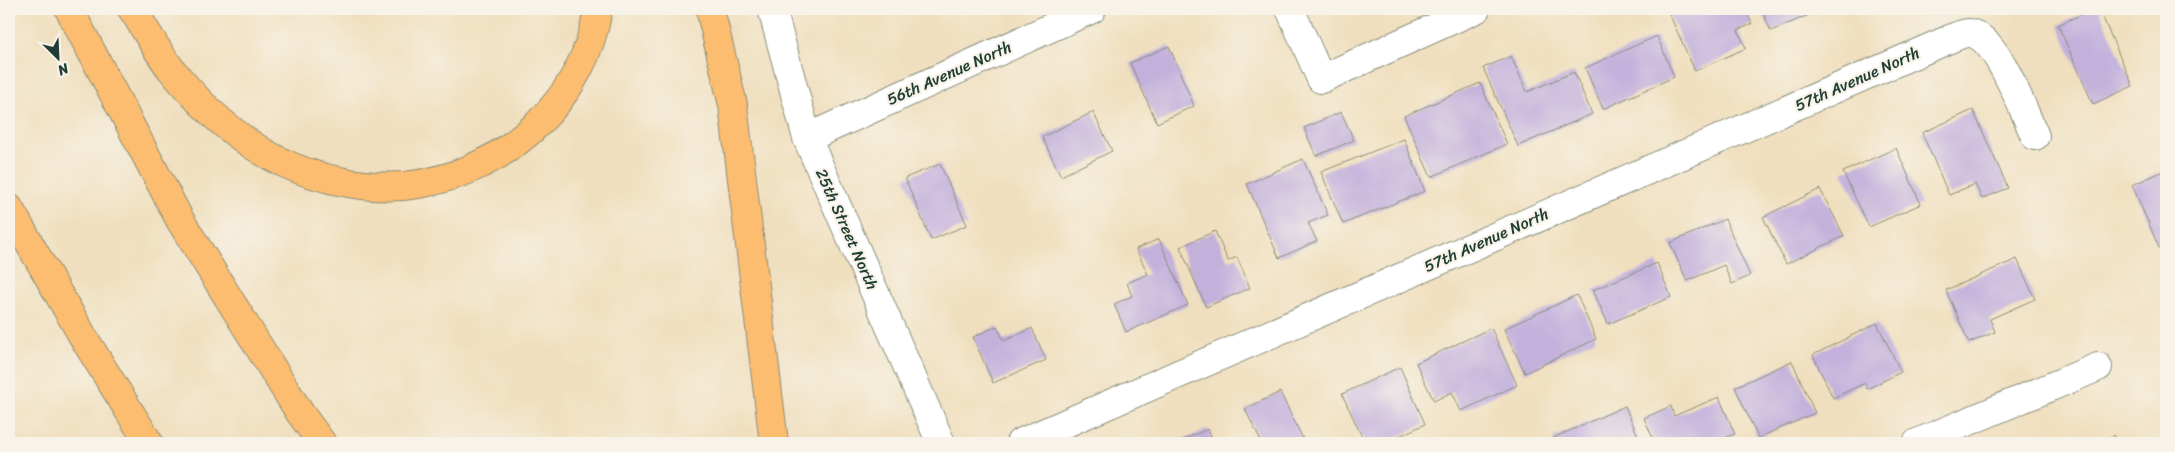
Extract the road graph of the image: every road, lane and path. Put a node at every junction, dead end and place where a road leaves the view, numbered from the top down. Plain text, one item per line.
1 (69, 9) edge
2 (132, 9) edge
3 (598, 9) edge
4 (710, 9) edge
5 (772, 9) edge
6 (1092, 9) edge
7 (1290, 9) edge
8 (1476, 9) edge
9 (2035, 136) dead end
10 (807, 138) junction
11 (9, 208) edge
12 (2098, 367) dead end
13 (149, 443) edge
14 (322, 443) edge
15 (774, 443) edge
16 (941, 443) edge
17 (1020, 443) edge
18 (1917, 443) edge

1 - 14 highway
2 - 3 highway
4 - 15 highway
5 - 10 street, 25th Street North
6 - 10 street, 56th Avenue North
7 - 8 street
9 - 17 street, 57th Avenue North
10 - 16 street, 25th Street North
11 - 13 highway
12 - 18 street

